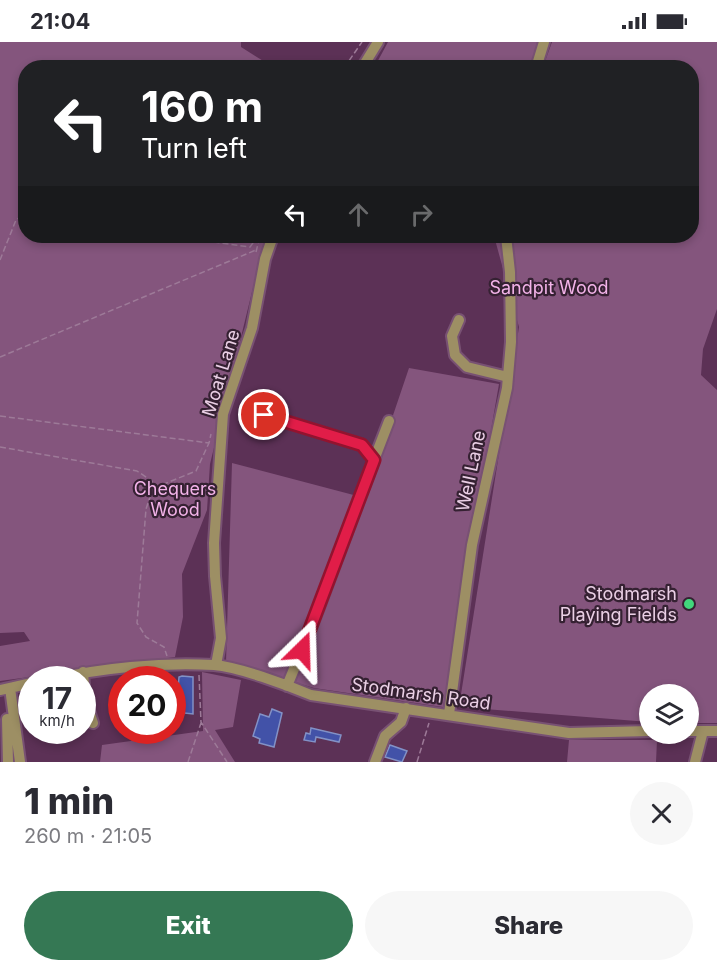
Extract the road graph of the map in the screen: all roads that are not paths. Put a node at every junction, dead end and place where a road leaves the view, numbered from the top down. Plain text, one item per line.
1 (378, 42) edge
2 (544, 42) edge
3 (367, 60) edge
4 (538, 60) edge
5 (271, 243) edge
6 (507, 243) edge
7 (459, 320) dead end
8 (507, 382) junction
9 (264, 415) dead end
10 (390, 421) dead end
11 (374, 460) junction
12 (216, 665) junction
13 (96, 671) edge
14 (287, 686) junction
15 (4, 689) edge
16 (406, 708) junction
17 (449, 714) junction
18 (639, 731) edge
19 (699, 731) edge
20 (703, 731) junction
21 (717, 731) edge
22 (8, 762) edge
23 (20, 762) edge
24 (375, 762) edge
25 (695, 762) edge

1 - 3 street
2 - 4 street
5 - 12 street, Moat Lane
6 - 8 street, Well Lane
7 - 8 street
8 - 17 street, Well Lane
9 - 11 street
10 - 11 street
11 - 14 street
12 - 13 street, Stodmarsh Road
12 - 14 street, Stodmarsh Road
14 - 16 street, Stodmarsh Road
15 - 22 street
15 - 23 street
16 - 17 street, Stodmarsh Road
16 - 24 street
17 - 18 street, Stodmarsh Road
19 - 20 street
20 - 21 street
20 - 25 street

